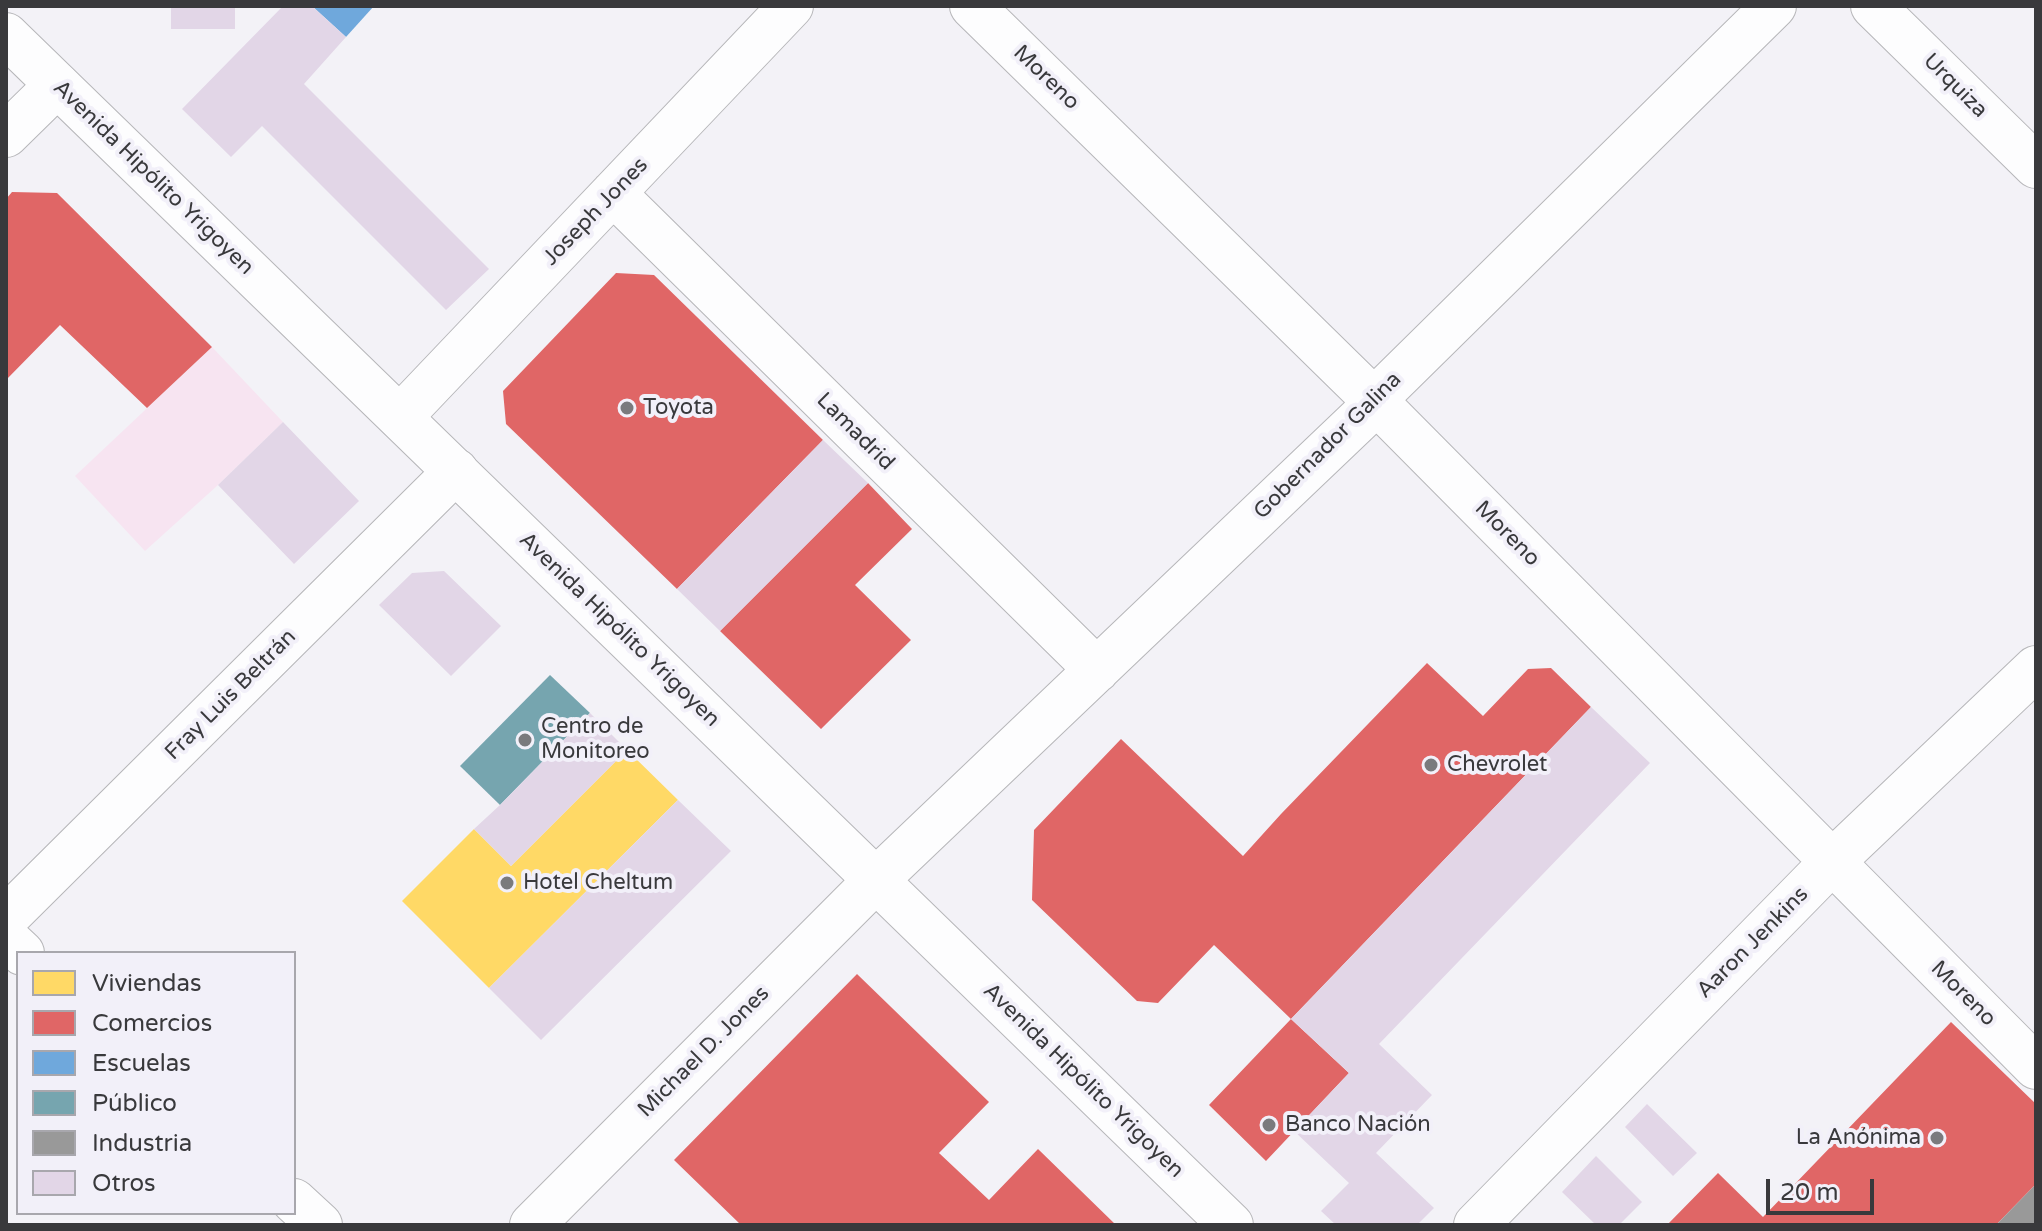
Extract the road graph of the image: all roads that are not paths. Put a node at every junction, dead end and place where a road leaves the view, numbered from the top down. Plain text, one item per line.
1 (791, 6) edge
2 (972, 6) edge
3 (1774, 6) edge
4 (1873, 6) edge
5 (6, 35) edge
6 (57, 85) junction
7 (6, 135) edge
8 (2036, 166) edge
9 (613, 193) junction
10 (1374, 400) junction
11 (400, 417) junction
12 (456, 471) junction
13 (2036, 668) edge
14 (1097, 670) junction
15 (1832, 862) junction
16 (876, 880) junction
17 (6, 918) edge
18 (2036, 1067) edge
19 (296, 1203) edge
20 (320, 1225) edge
21 (532, 1225) edge
22 (1231, 1225) edge
23 (1476, 1225) edge

1 - 9 street, Joseph Jones
2 - 10 street, Moreno
3 - 10 street, Gobernador Galina
4 - 8 street, Urquiza
5 - 6 street, Avenida Hipólito Yrigoyen
6 - 7 street
6 - 11 street, Avenida Hipólito Yrigoyen
9 - 11 street, Joseph Jones
9 - 14 street, Lamadrid
10 - 14 street, Gobernador Galina
10 - 15 street, Moreno
11 - 12 street, Avenida Hipólito Yrigoyen
12 - 16 street, Avenida Hipólito Yrigoyen
12 - 17 street, Fray Luis Beltrán
13 - 15 street, Aaron Jenkins
14 - 16 street, Gobernador Galina
15 - 18 street, Moreno
15 - 23 street, Aaron Jenkins
16 - 21 street, Michael D. Jones
16 - 22 street, Avenida Hipólito Yrigoyen
19 - 20 street

